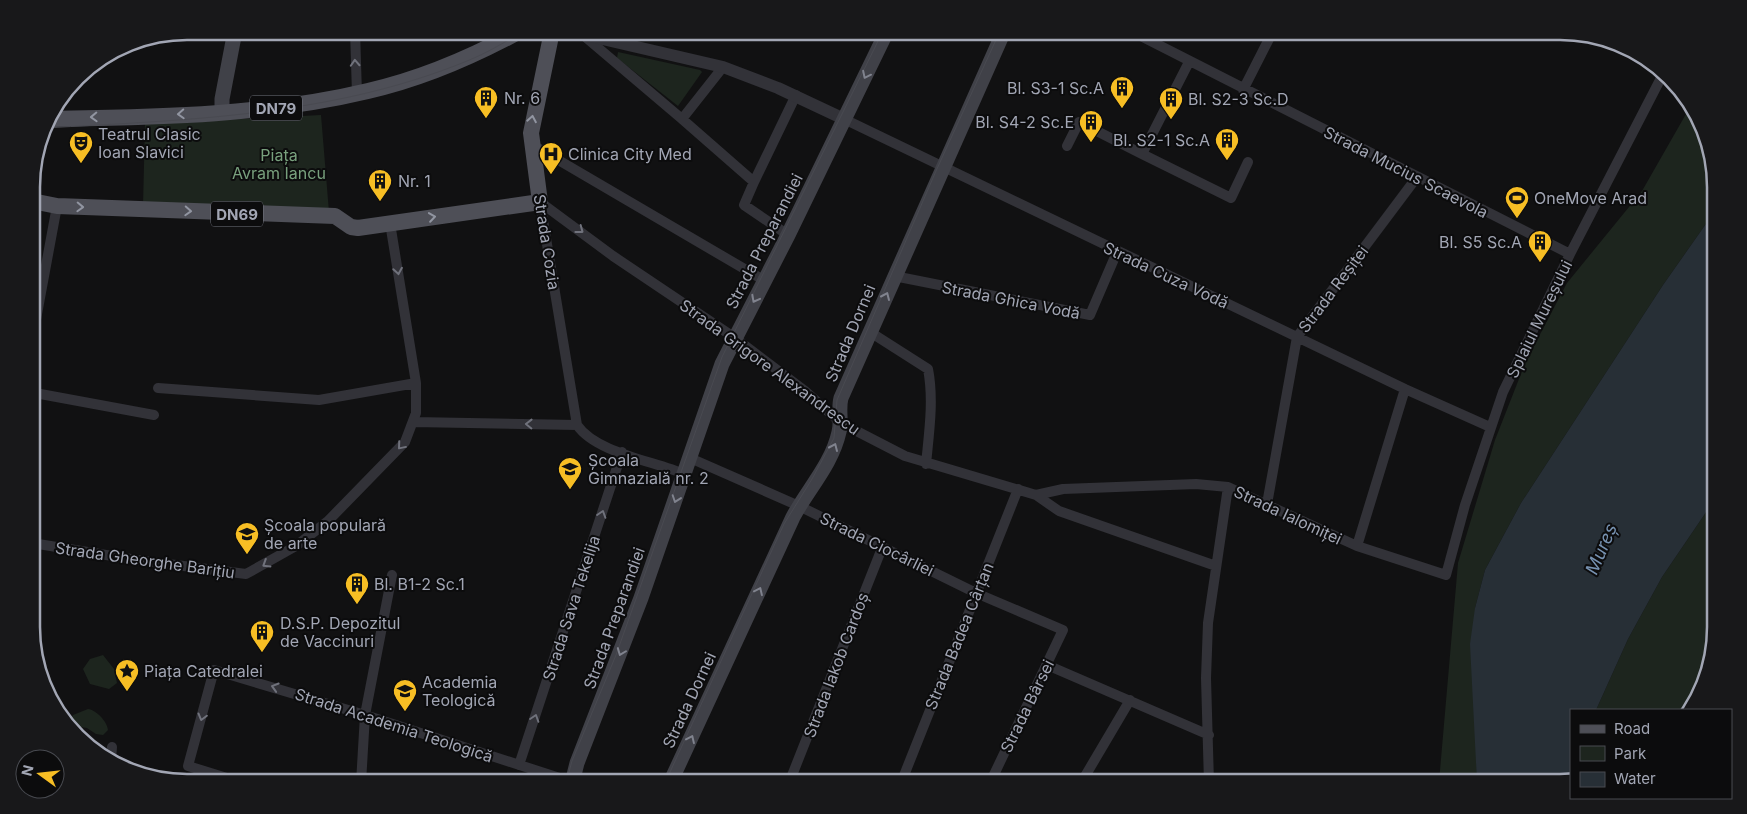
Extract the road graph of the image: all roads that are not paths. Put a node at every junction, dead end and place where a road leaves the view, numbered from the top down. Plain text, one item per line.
1 (233, 40) edge
2 (355, 40) edge
3 (493, 40) edge
4 (550, 40) edge
5 (589, 40) edge
6 (605, 40) edge
7 (883, 40) edge
8 (1000, 40) edge
9 (1148, 40) edge
10 (1268, 40) edge
11 (1189, 62) junction
12 (723, 67) junction
13 (1660, 79) edge
14 (1243, 90) junction
15 (357, 94) junction
16 (796, 96) junction
17 (222, 112) junction
18 (57, 119) edge
19 (682, 119) junction
20 (844, 119) junction
21 (531, 144) junction
22 (1067, 146) dead end
23 (1142, 154) junction
24 (1248, 162) dead end
25 (942, 168) junction
26 (1417, 177) junction
27 (754, 182) junction
28 (540, 202) junction
29 (40, 203) edge
30 (57, 206) junction
31 (390, 223) junction
32 (788, 236) junction
33 (1117, 252) junction
34 (1570, 254) junction
35 (894, 276) junction
36 (765, 281) junction
37 (40, 298) edge
38 (870, 332) junction
39 (1296, 337) junction
40 (735, 338) junction
41 (416, 383) junction
42 (158, 388) dead end
43 (1405, 389) junction
44 (40, 394) edge
45 (154, 414) dead end
46 (414, 422) junction
47 (841, 423) junction
48 (577, 425) junction
49 (1490, 427) junction
50 (622, 452) junction
51 (690, 458) junction
52 (926, 464) junction
53 (684, 474) junction
54 (1228, 487) junction
55 (1018, 489) junction
56 (1063, 489) junction
57 (1036, 495) junction
58 (1268, 504) junction
59 (799, 506) junction
60 (1059, 511) junction
61 (40, 544) edge
62 (1357, 546) junction
63 (882, 548) junction
64 (1216, 566) junction
65 (392, 575) dead end
66 (1446, 575) joint
67 (976, 593) junction
68 (1064, 630) joint
69 (1047, 665) junction
70 (1130, 700) junction
71 (365, 715) junction
72 (1209, 734) junction
73 (112, 747) dead end
74 (111, 753) edge
75 (520, 765) junction
76 (214, 774) edge
77 (362, 774) edge
78 (548, 774) edge
79 (575, 774) edge
80 (674, 774) edge
81 (793, 774) edge
82 (905, 774) edge
83 (994, 774) edge
84 (1086, 774) edge
85 (1210, 774) edge

1 - 17 main road
15 -> 2 street
3 - 15 main road
21 -> 4 main road, Strada Cozia
5 - 19 street
6 - 12 street
7 -> 20 main road, Strada Preparandiei
8 - 25 main road, Strada Dornei
9 - 11 street, Strada Mucius Scaevola
10 - 14 street
11 - 14 street, Strada Mucius Scaevola
11 - 23 street
12 - 16 street
12 - 19 street
13 - 34 street, Splaiul Mureșului
14 - 26 street, Strada Mucius Scaevola
15 - 17 main road, DN79
16 - 20 street
16 - 27 street
17 -> 18 main road, DN79
19 - 27 street
20 - 25 street, Strada Cuza Vodă
20 - 32 main road, Strada Preparandiei
21 - 28 main road, Strada Cozia
21 - 36 street
22 - 23 street
23 - 24 street
25 - 33 street, Strada Cuza Vodă
25 - 35 main road, Strada Dornei
26 - 34 street, Strada Mucius Scaevola
26 - 39 street, Strada Reșiței
27 - 32 street
31 -> 28 main road
28 -> 40 street, Strada Grigore Alexandrescu
28 - 48 street, Strada Cozia
29 - 30 main road
30 -> 31 main road, DN69
30 - 37 street
31 -> 41 street, Strada Gheorghe Barițiu
32 - 36 main road, Strada Preparandiei
33 - 35 street, Strada Ghica Vodă
33 - 39 street, Strada Cuza Vodă
34 - 49 street, Splaiul Mureșului
38 -> 35 main road, Strada Dornei
36 -> 40 main road, Strada Preparandiei
38 - 47 main road, Strada Dornei
38 - 52 street
39 - 43 street, Strada Cuza Vodă
39 - 58 street, Strada Reșiței
40 - 47 street, Strada Grigore Alexandrescu
40 - 51 main road, Strada Preparandiei
41 - 42 street
41 - 46 street, Strada Gheorghe Barițiu
43 - 49 street, Strada Cuza Vodă
43 - 62 street
44 - 45 street
48 -> 46 street
46 -> 61 street, Strada Gheorghe Barițiu
47 - 52 street, Strada Grigore Alexandrescu
59 -> 47 main road, Strada Dornei
48 - 50 street
49 - 66 street, Splaiul Mureșului
50 - 53 street
75 -> 50 street, Strada Sava Tekelija
51 - 53 main road, Strada Preparandiei
51 - 59 street, Strada Ciocârliei
52 - 55 street, Strada Grigore Alexandrescu
53 -> 79 main road, Strada Preparandiei
54 - 56 street, Strada Ialomiței
54 - 58 street, Strada Ialomiței
54 - 64 street
55 - 57 street, Strada Grigore Alexandrescu
55 - 67 street, Strada Badea Cârțan
56 - 57 street, Strada Ialomiței
56 - 60 street
57 - 60 street, Strada Grigore Alexandrescu
58 - 62 street, Strada Ialomiței
59 - 63 street, Strada Ciocârliei
80 -> 59 main road, Strada Dornei
60 - 64 street, Strada Grigore Alexandrescu
62 - 66 street, Strada Ialomiței
63 - 67 street, Strada Ciocârliei
63 - 81 street, Strada Iakob Cardoș
64 - 72 street
65 - 71 street
67 - 68 street, Strada Ciocârliei
67 - 82 street, Strada Badea Cârțan
68 - 69 street, Strada Bârsei
69 - 70 street
69 - 83 street, Strada Bârsei
70 - 72 street
70 - 84 street
71 - 75 street, Strada Academia Teologică
71 -> 76 street, Strada Academia Teologică
71 - 77 street
72 - 85 street
73 - 74 street
75 - 78 street, Strada Academia Teologică

